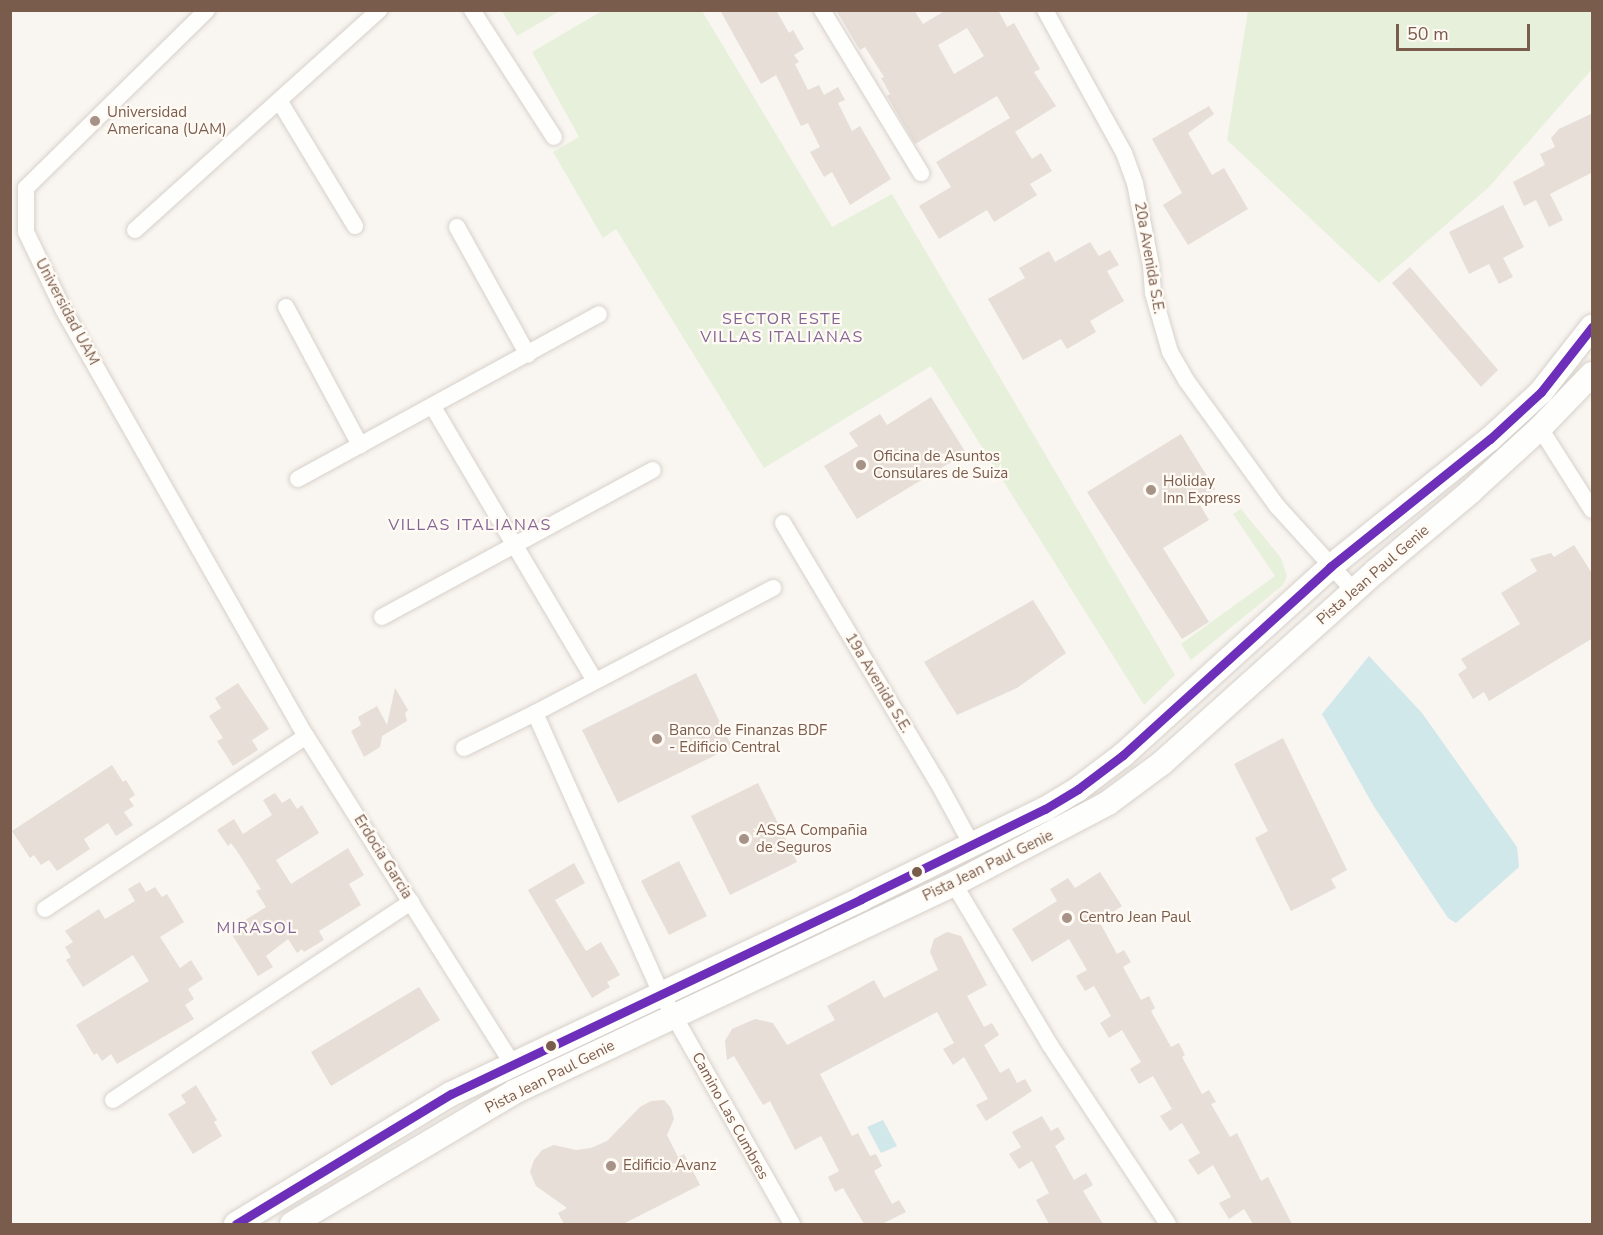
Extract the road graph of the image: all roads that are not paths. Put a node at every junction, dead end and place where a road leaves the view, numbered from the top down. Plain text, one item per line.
1 (207, 10) edge
2 (379, 10) edge
3 (472, 10) edge
4 (822, 10) edge
5 (1045, 10) edge
6 (280, 102) junction
7 (554, 137) dead end
8 (921, 173) dead end
9 (356, 226) dead end
10 (457, 227) dead end
11 (135, 230) dead end
12 (286, 307) dead end
13 (599, 314) dead end
14 (1593, 327) edge
15 (528, 355) junction
16 (1593, 374) edge
17 (433, 407) junction
18 (1540, 429) junction
19 (360, 445) junction
20 (653, 470) dead end
21 (298, 479) dead end
22 (1593, 510) edge
23 (783, 523) dead end
24 (513, 545) junction
25 (1330, 567) junction
26 (773, 588) dead end
27 (1354, 591) junction
28 (382, 617) dead end
29 (258, 648) joint
30 (595, 681) junction
31 (535, 713) junction
32 (306, 736) junction
33 (464, 748) dead end
34 (1129, 788) junction
35 (972, 845) junction
36 (954, 884) junction
37 (411, 902) junction
38 (45, 909) dead end
39 (859, 928) junction
40 (668, 1006) junction
41 (512, 1063) junction
42 (113, 1100) dead end
43 (236, 1224) edge
44 (292, 1224) edge
45 (792, 1224) edge
46 (1168, 1224) edge

1 - 29 street, Universidad UAM
2 - 6 street
3 - 7 street
4 - 8 street
5 - 25 street, 20a Avenida S.E.
6 - 9 street
6 - 11 street
10 - 15 street
12 - 19 street
13 - 15 street
14 - 25 main road, Pista Jean Paul Genie
15 - 17 street
16 - 18 main road, Pista Jean Paul Genie
17 - 19 street
17 - 24 street
18 - 22 street
18 - 27 main road, Pista Jean Paul Genie
19 - 21 street
20 - 24 street
23 - 35 street, 19a Avenida S.E.
24 - 28 street
24 - 30 street
25 - 27 street, 20a Avenida S.E.
25 - 35 main road, Pista Jean Paul Genie
26 - 30 street
27 - 34 main road, Pista Jean Paul Genie
29 - 32 street, Erdocia Garcia
30 - 31 street
31 - 33 street
31 - 40 street
32 - 37 street, Erdocia Garcia
32 - 38 street
34 - 35 main road
34 - 36 main road, Pista Jean Paul Genie
35 - 39 main road
35 - 40 main road, Pista Jean Paul Genie
36 - 39 main road, Pista Jean Paul Genie
36 - 46 street
37 - 41 street, Erdocia Garcia
37 - 42 street
39 - 40 main road, Pista Jean Paul Genie
40 - 41 main road, Pista Jean Paul Genie
40 - 44 main road, Pista Jean Paul Genie
40 - 45 street, Camino Las Cumbres
41 - 43 main road, Pista Jean Paul Genie

